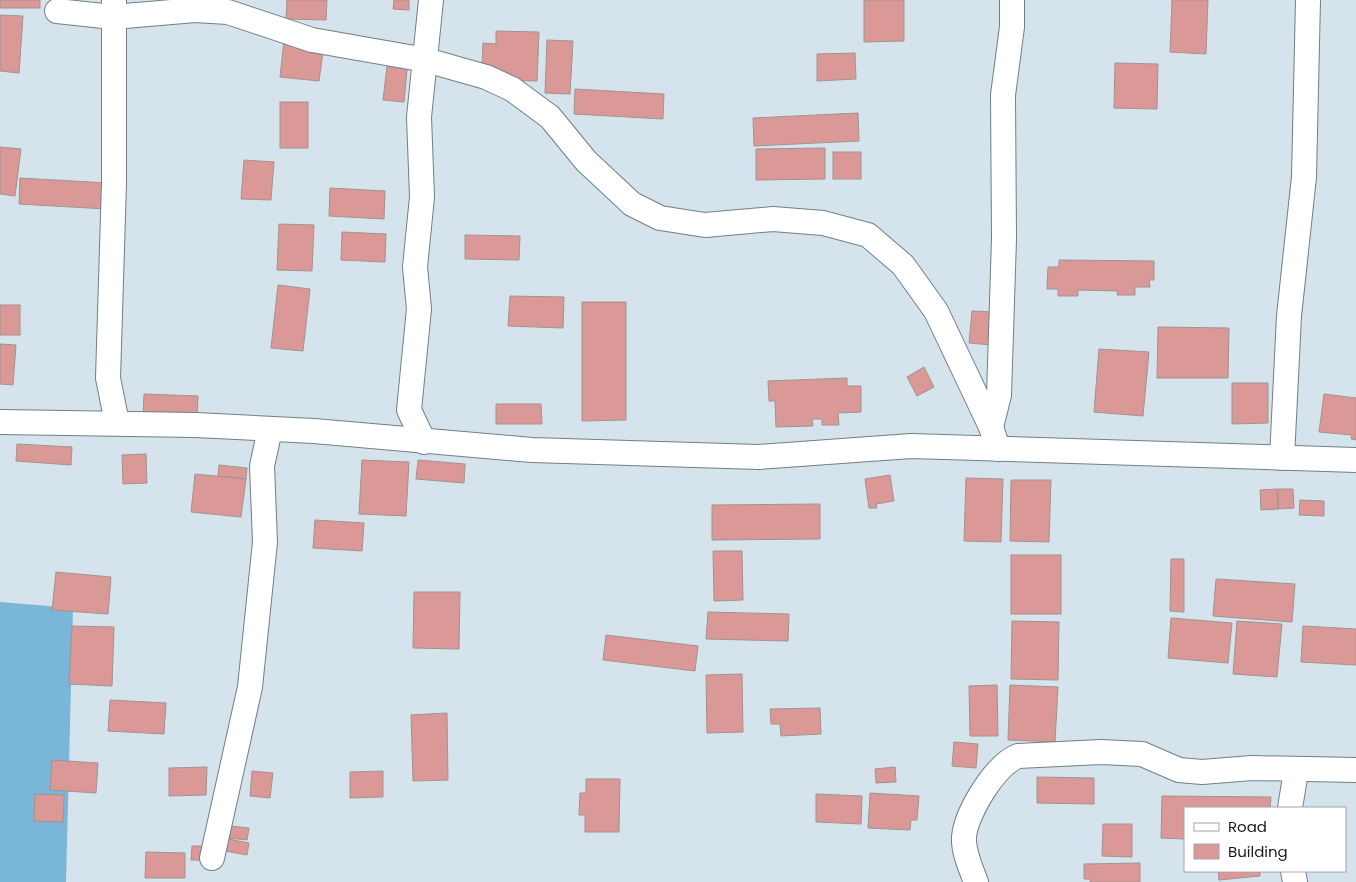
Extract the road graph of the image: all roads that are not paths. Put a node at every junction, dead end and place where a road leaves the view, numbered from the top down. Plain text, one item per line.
1 (431, 0) edge
2 (1012, 0) edge
3 (1308, 0) edge
4 (113, 8) edge
5 (58, 10) dead end
6 (426, 60) junction
7 (409, 410) junction
8 (0, 422) edge
9 (117, 423) junction
10 (991, 427) junction
11 (270, 429) junction
12 (380, 438) junction
13 (424, 442) junction
14 (998, 449) junction
15 (1282, 458) junction
16 (1356, 460) edge
17 (1296, 770) junction
18 (1356, 770) edge
19 (1290, 807) edge
20 (212, 858) dead end
21 (976, 882) edge

1 - 6 street
2 - 10 street
3 - 15 street
4 - 5 street
4 - 6 street
4 - 9 street
6 - 7 street
6 - 10 street
7 - 12 street
7 - 13 street
8 - 9 street
9 - 11 street
10 - 14 street
11 - 12 street
11 - 20 street
12 - 13 street
13 - 14 street
14 - 15 street
15 - 16 street
17 - 18 street
17 - 19 street
17 - 21 street

